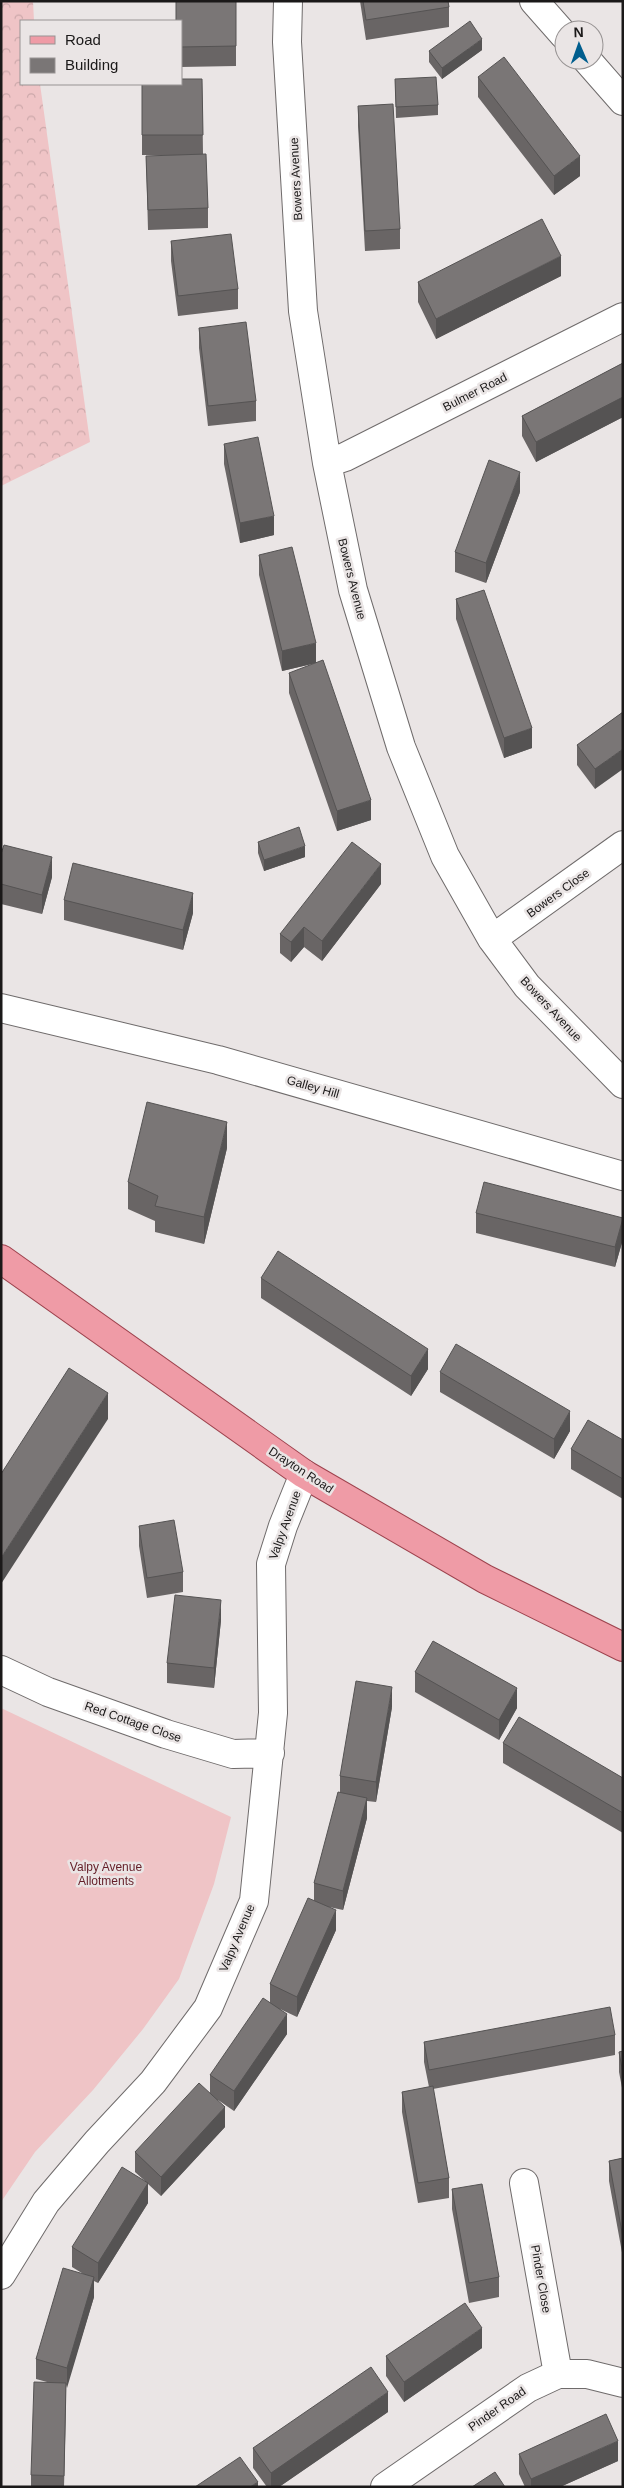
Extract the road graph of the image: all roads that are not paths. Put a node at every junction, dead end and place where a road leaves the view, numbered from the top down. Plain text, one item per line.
1 (288, 1) edge
2 (534, 1) edge
3 (554, 23) edge
4 (596, 70) edge
5 (623, 100) edge
6 (623, 317) edge
7 (326, 463) junction
8 (623, 846) edge
9 (492, 939) junction
10 (1, 1008) edge
11 (623, 1084) edge
12 (623, 1176) edge
13 (1, 1260) edge
14 (304, 1474) junction
15 (623, 1647) edge
16 (1, 1670) edge
17 (270, 1754) junction
18 (524, 2183) dead end
19 (1, 2275) edge
20 (558, 2374) junction
21 (623, 2382) edge
22 (385, 2487) edge

1 - 7 street, Bowers Avenue
2 - 3 street
4 - 5 street
6 - 7 street, Bulmer Road
7 - 9 street, Bowers Avenue
8 - 9 street, Bowers Close
9 - 11 street, Bowers Avenue
10 - 12 street, Galley Hill
13 - 14 main road, Drayton Road
14 - 15 main road, Drayton Road
14 - 17 street, Valpy Avenue
16 - 17 street, Red Cottage Close
17 - 19 street, Valpy Avenue
18 - 20 street, Pinder Close
20 - 21 street, Pinder Road
20 - 22 street, Pinder Road

